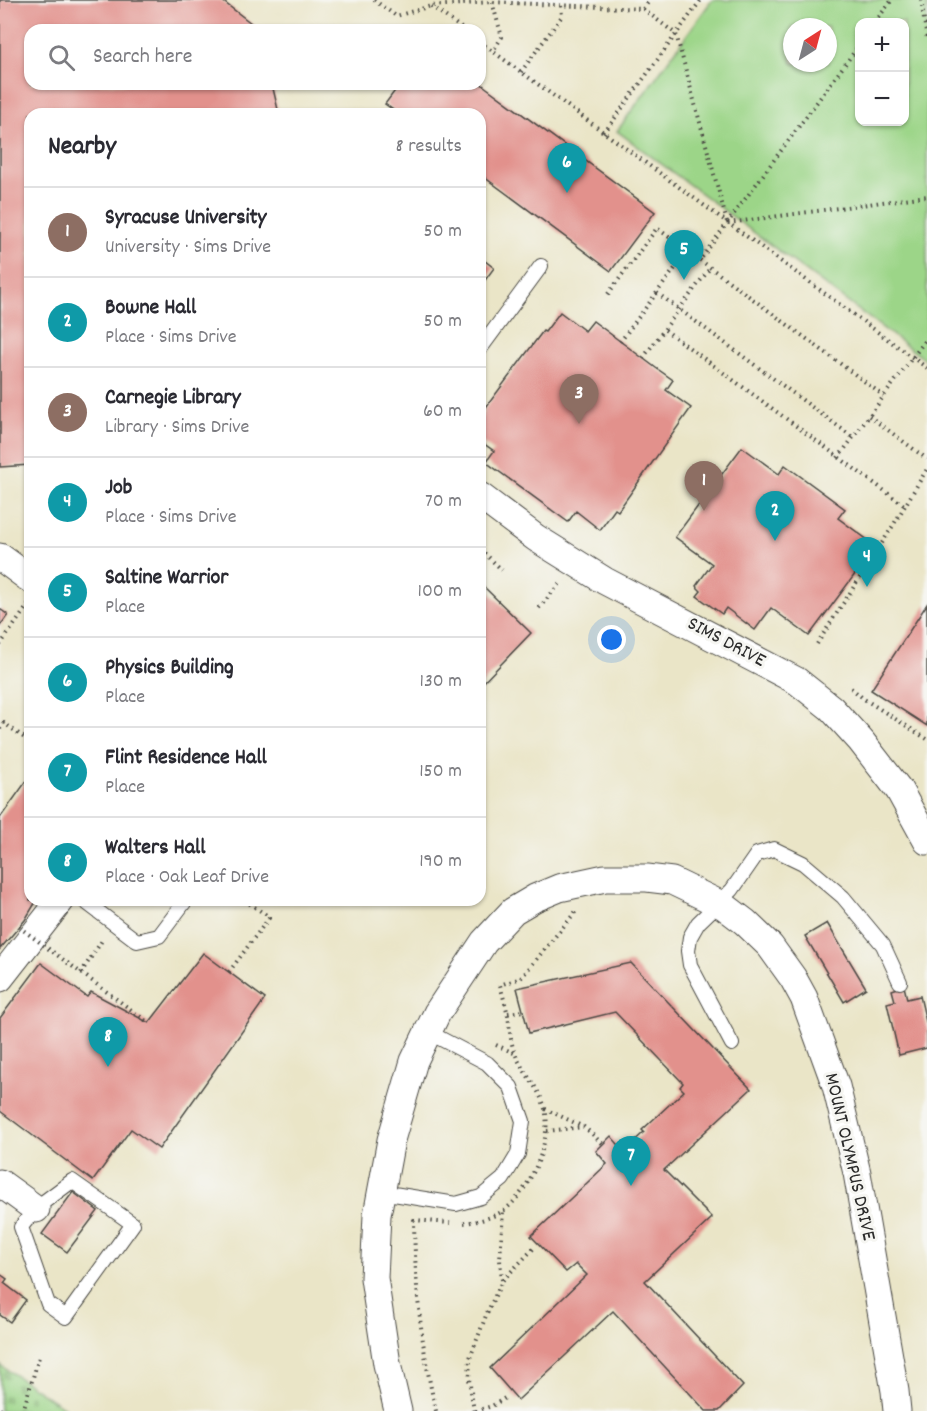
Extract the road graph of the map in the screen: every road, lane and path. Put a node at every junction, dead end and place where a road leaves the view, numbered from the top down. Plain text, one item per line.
1 (374, 0) edge
2 (650, 0) edge
3 (892, 0) edge
4 (921, 0) edge
5 (492, 1) edge
6 (699, 1) edge
7 (561, 5) junction
8 (431, 6) junction
9 (643, 9) junction
10 (878, 18) edge
11 (456, 24) edge
12 (676, 34) junction
13 (927, 39) edge
14 (486, 46) edge
15 (493, 51) junction
16 (855, 51) edge
17 (522, 72) junction
18 (604, 133) junction
19 (927, 196) edge
20 (728, 223) junction
21 (688, 251) junction
22 (700, 260) junction
23 (541, 266) dead end
24 (710, 268) junction
25 (657, 293) junction
26 (608, 294) dead end
27 (679, 309) junction
28 (664, 330) junction
29 (927, 338) edge
30 (486, 341) edge
31 (620, 342) dead end
32 (913, 357) junction
33 (643, 358) dead end
34 (927, 368) edge
35 (884, 396) junction
36 (869, 416) junction
37 (854, 438) junction
38 (838, 458) junction
39 (927, 459) edge
40 (927, 469) edge
41 (486, 500) edge
42 (904, 506) junction
43 (486, 555) edge
44 (0, 557) edge
45 (502, 570) dead end
46 (24, 575) edge
47 (564, 578) dead end
48 (539, 608) dead end
49 (24, 611) edge
50 (817, 644) dead end
51 (0, 645) edge
52 (851, 688) dead end
53 (0, 729) edge
54 (24, 738) edge
55 (927, 740) edge
56 (927, 841) edge
57 (605, 878) junction
58 (717, 903) junction
59 (56, 906) edge
60 (91, 906) edge
61 (182, 906) edge
62 (253, 906) edge
63 (19, 927) dead end
64 (102, 941) dead end
65 (229, 972) dead end
66 (81, 973) junction
67 (0, 978) edge
68 (900, 982) dead end
69 (524, 1011) dead end
70 (508, 1013) junction
71 (149, 1023) dead end
72 (428, 1032) junction
73 (486, 1041) dead end
74 (732, 1044) dead end
75 (515, 1053) junction
76 (545, 1109) junction
77 (584, 1127) junction
78 (547, 1131) junction
79 (603, 1144) dead end
80 (0, 1183) edge
81 (381, 1192) junction
82 (36, 1209) junction
83 (503, 1211) junction
84 (534, 1248) dead end
85 (502, 1281) junction
86 (39, 1357) dead end
87 (508, 1396) dead end
88 (23, 1411) edge
89 (398, 1411) edge
90 (436, 1411) edge
91 (475, 1411) edge
92 (897, 1411) edge

1 - 8 path
2 - 9 path
3 - 10 path
4 - 13 path
5 - 7 path
5 - 8 path
5 - 15 path
6 - 12 path
7 - 9 path
7 - 17 path
8 - 11 path
9 - 12 path
12 - 18 path
12 - 20 path
14 - 15 path
15 - 17 path
16 - 20 path
17 - 18 path
18 - 20 path
19 - 20 path
20 - 22 path
20 - 32 path
21 - 22 path
21 - 25 path
21 - 26 path
22 - 24 path
23 - 30 lane
24 - 27 path
24 - 35 path
25 - 27 path
25 - 31 path
27 - 28 path
27 - 37 path
28 - 33 path
28 - 38 path
29 - 32 path
32 - 34 path
32 - 35 path
35 - 36 path
36 - 37 path
36 - 39 path
37 - 38 path
38 - 42 path
40 - 42 path
41 - 56 street, SIMS DRIVE
42 - 50 path
43 - 45 path
44 - 46 street
47 - 48 path
49 - 51 path
52 - 55 path
53 - 54 path
57 - 58 street, MOUNT OLYMPUS DRIVE
57 - 70 path
57 - 72 street, MOUNT OLYMPUS DRIVE
58 - 68 lane
58 - 74 lane
58 - 92 street, MOUNT OLYMPUS DRIVE
59 - 67 street
60 - 61 lane
62 - 65 path
63 - 66 path, bridge
64 - 66 path
66 - 71 path, bridge
69 - 70 path
70 - 75 path
72 - 81 street, MOUNT OLYMPUS DRIVE
72 - 81 lane
73 - 75 path
75 - 76 path
76 - 77 path
76 - 78 path
77 - 78 path
77 - 79 path
78 - 83 path
80 - 82 street
81 - 89 street, MOUNT OLYMPUS DRIVE
82 - 82 lane
83 - 85 path
83 - 90 path
84 - 85 path
85 - 91 path
86 - 88 path
87 - 91 path

